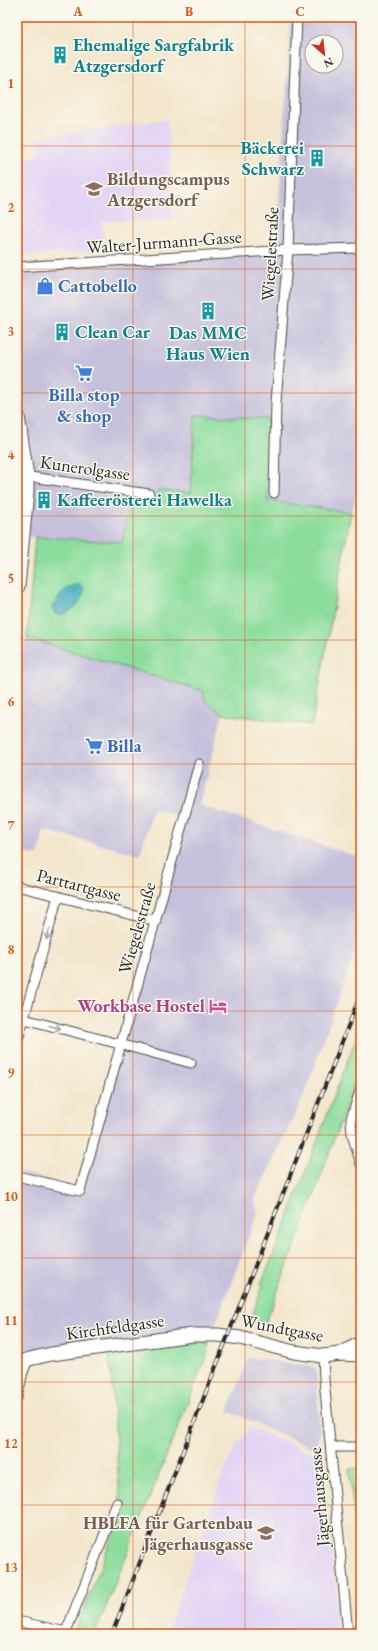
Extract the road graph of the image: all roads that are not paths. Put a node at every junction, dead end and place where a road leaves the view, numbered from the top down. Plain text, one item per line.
1 (296, 17) edge
2 (361, 248) edge
3 (288, 250) junction
4 (17, 267) edge
5 (17, 417) edge
6 (21, 476) edge
7 (274, 493) dead end
8 (149, 494) dead end
9 (17, 586) edge
10 (199, 764) dead end
11 (17, 886) edge
12 (58, 896) junction
13 (156, 921) junction
14 (20, 1017) edge
15 (17, 1043) edge
16 (121, 1044) junction
17 (191, 1063) dead end
18 (361, 1088) edge
19 (361, 1164) edge
20 (17, 1176) edge
21 (218, 1335) joint
22 (361, 1343) edge
23 (340, 1354) junction
24 (361, 1354) edge
25 (323, 1356) junction
26 (22, 1360) edge
27 (17, 1398) edge
28 (330, 1446) junction
29 (361, 1448) edge
30 (117, 1504) dead end
31 (17, 1621) edge
32 (65, 1633) edge
33 (348, 1634) edge

1 - 3 street, Wiegelestraße
2 - 3 street, Walter-Jurmann-Gasse
3 - 4 street, Walter-Jurmann-Gasse
3 - 7 street, Wiegelestraße
5 - 6 main road
6 - 8 street, Kunerolgasse
6 - 9 main road
10 - 13 street, Wiegelestraße
11 - 12 street, Parttartgasse
12 - 13 street, Parttartgasse
12 -> 14 street
13 - 16 street, Wiegelestraße
14 - 15 street
14 -> 16 street
16 - 17 street
16 - 20 street, Wiegelestraße
18 - 19 street
21 - 25 street, Wundtgasse
21 - 26 street, Kirchfeldgasse
22 - 23 street, Wundtgasse
23 - 24 street, Wundtgasse
23 - 25 street, Wundtgasse
25 - 28 street, Jägerhausgasse
26 - 27 street
28 - 29 street
28 - 33 street, Jägerhausgasse
30 - 32 street
31 - 32 street

